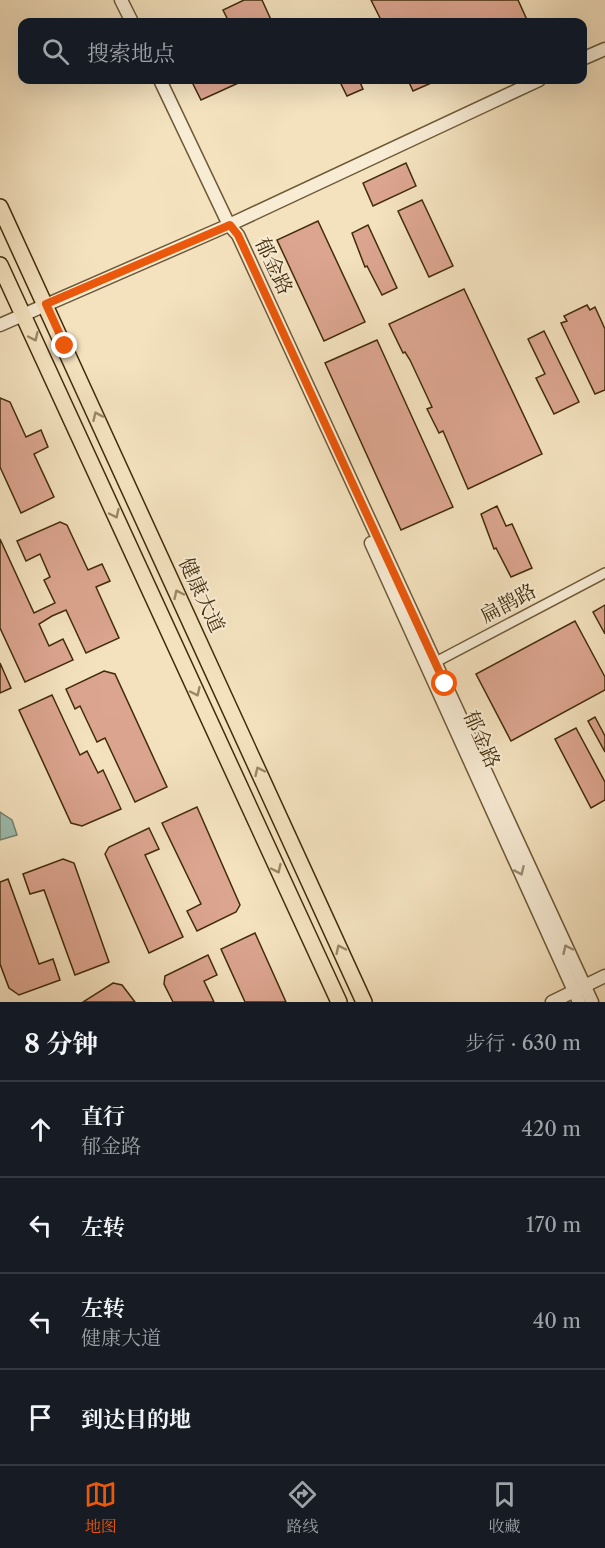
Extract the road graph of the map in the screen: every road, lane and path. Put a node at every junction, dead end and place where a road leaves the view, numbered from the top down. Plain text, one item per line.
1 (121, 0) edge
2 (130, 18) edge
3 (162, 84) edge
4 (530, 84) edge
5 (0, 207) edge
6 (230, 225) junction
7 (0, 265) edge
8 (46, 304) junction
9 (23, 314) junction
10 (0, 325) edge
11 (605, 573) edge
12 (431, 664) junction
13 (605, 976) edge
14 (579, 994) edge
15 (339, 1002) edge
16 (364, 1002) edge
17 (552, 1002) edge
18 (592, 1002) edge

1 - 2 street
3 - 6 street, 郁金路
4 - 6 street
5 - 8 main road, 健康大道
6 - 8 street
6 - 12 street, 郁金路
7 - 9 main road
8 - 9 street
16 -> 8 main road, 健康大道
9 - 10 street
9 -> 15 main road
11 - 12 street, 扁鹊路
12 - 14 street, 郁金路
13 - 14 street
14 - 17 street
14 - 18 street, 郁金路

